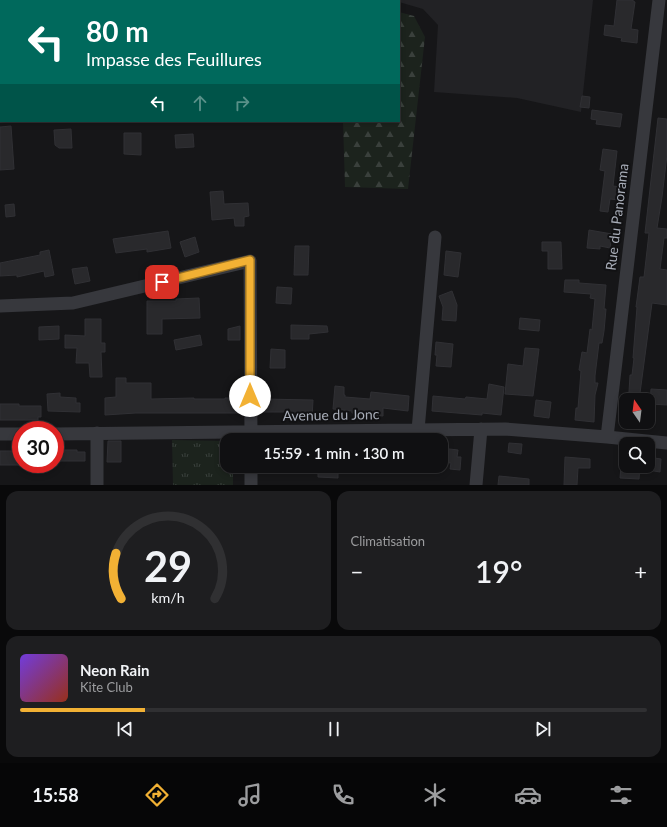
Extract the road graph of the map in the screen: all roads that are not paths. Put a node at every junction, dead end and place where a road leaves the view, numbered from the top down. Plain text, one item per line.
1 (659, 0) edge
2 (436, 237) dead end
3 (0, 306) edge
4 (481, 429) junction
5 (418, 430) junction
6 (97, 433) junction
7 (251, 433) edge
8 (334, 433) edge
9 (0, 434) edge
10 (12, 434) edge
11 (64, 434) edge
12 (220, 435) edge
13 (607, 437) junction
14 (667, 443) edge
15 (251, 473) edge
16 (97, 485) edge
17 (251, 485) edge
18 (476, 485) edge

1 - 13 street, Rue du Panorama
2 - 5 street
3 - 7 street
4 - 5 street, Avenue du Jonc
4 - 13 street, Avenue du Jonc
4 - 18 street
5 - 8 street, Avenue du Jonc
6 - 11 street, Avenue du Jonc
6 - 12 street, Avenue du Jonc
6 - 16 street
9 - 10 street
13 - 14 street, Avenue du Jonc
15 - 17 street

